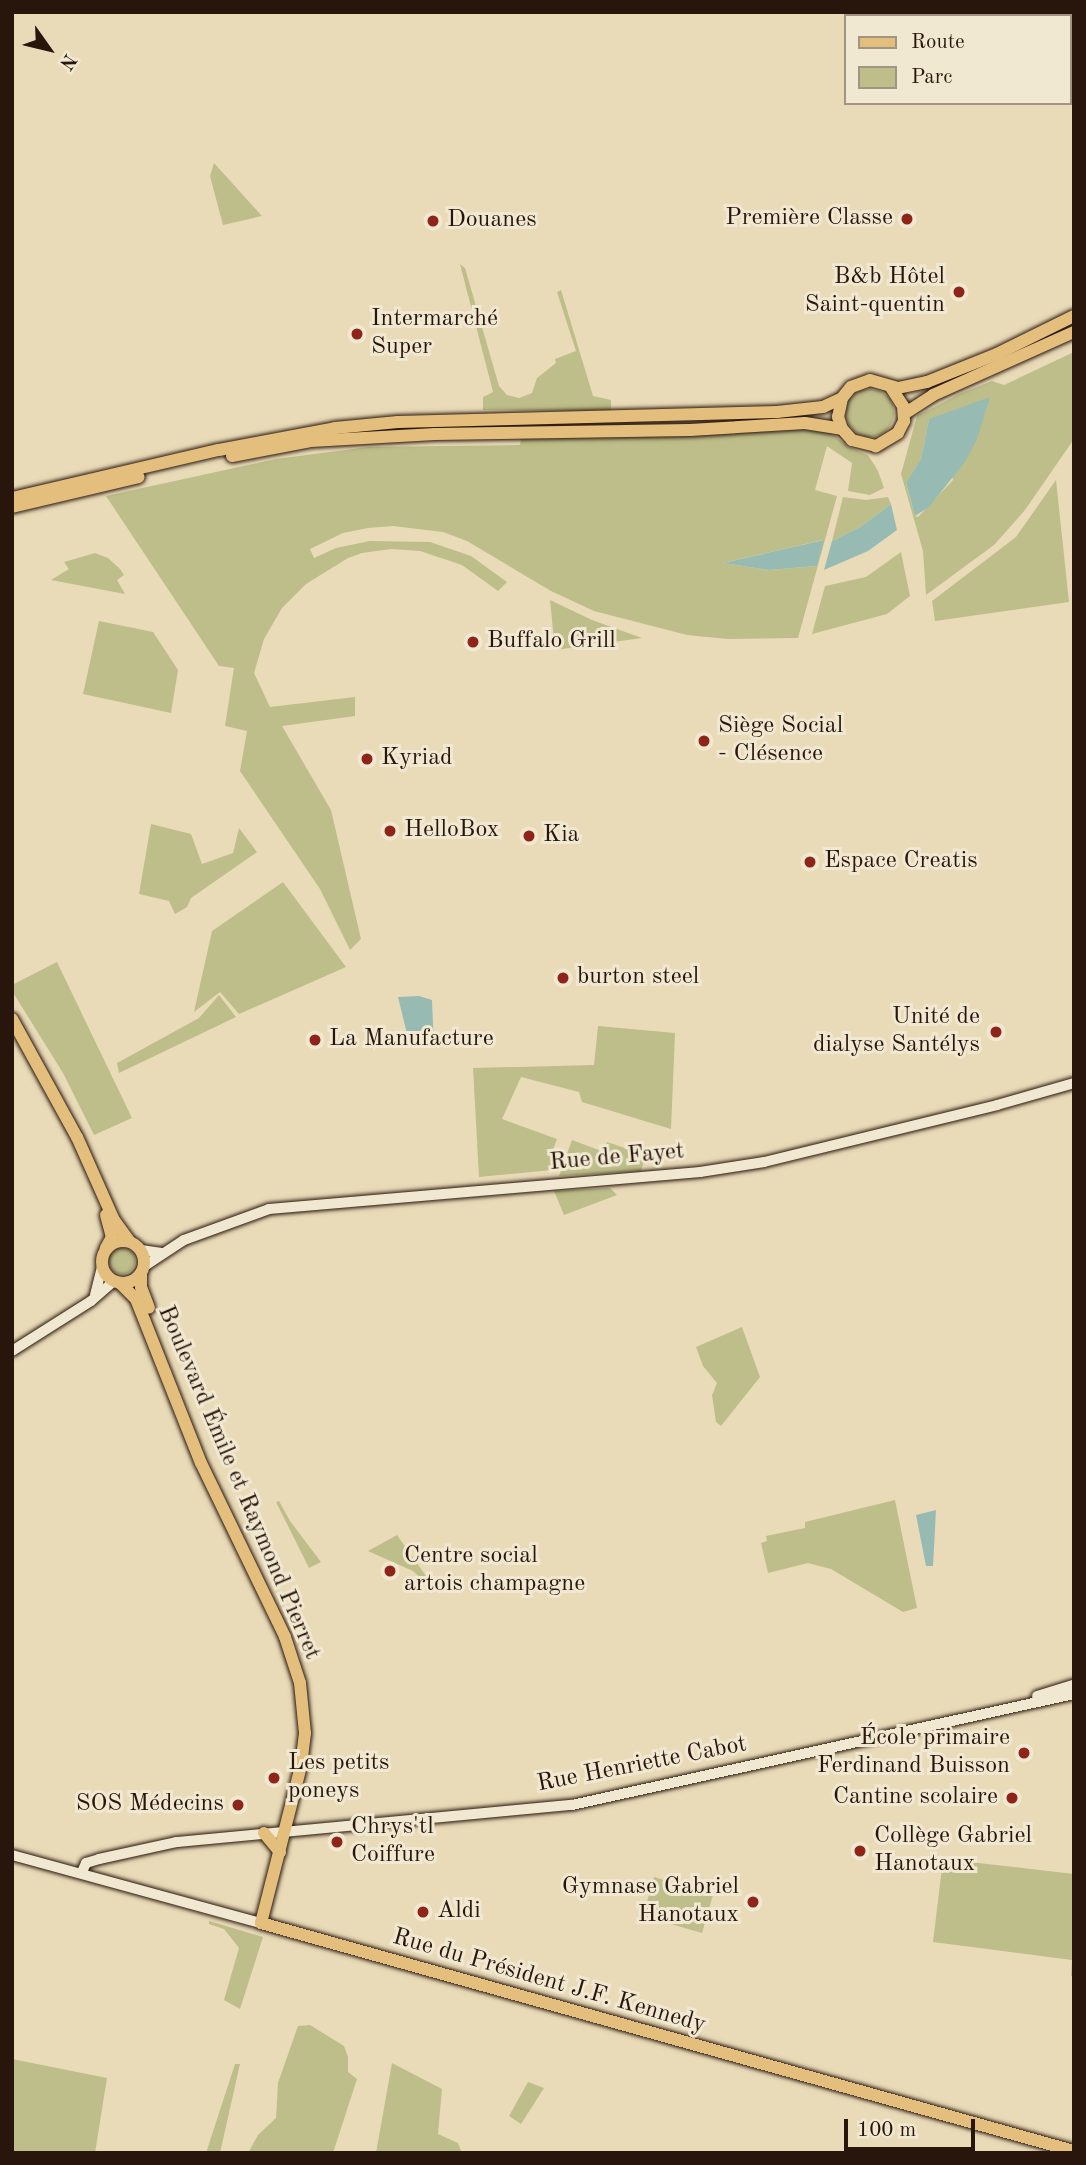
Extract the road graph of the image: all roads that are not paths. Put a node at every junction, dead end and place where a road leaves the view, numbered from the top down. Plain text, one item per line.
1 (1074, 315) edge
2 (1074, 332) edge
3 (890, 386) junction
4 (842, 398) junction
5 (904, 414) junction
6 (842, 429) junction
7 (12, 502) edge
8 (12, 1019) edge
9 (12, 1035) edge
10 (1074, 1083) edge
11 (129, 1241) junction
12 (106, 1248) junction
13 (141, 1250) junction
14 (162, 1253) junction
15 (102, 1266) junction
16 (142, 1270) junction
17 (117, 1282) junction
18 (95, 1295) junction
19 (12, 1351) edge
20 (1074, 1685) edge
21 (1074, 1694) edge
22 (994, 1709) junction
23 (285, 1831) junction
24 (264, 1833) junction
25 (280, 1852) junction
26 (12, 1855) edge
27 (84, 1868) junction
28 (261, 1923) junction
29 (1074, 2151) edge

1 - 3 main road
2 - 5 main road
3 - 4 main road
3 - 5 main road
4 - 6 main road
4 - 7 main road
5 - 6 main road
6 - 7 main road
8 - 11 main road
9 - 12 main road
10 - 14 main road, Rue de Fayet
11 - 12 main road
11 - 13 main road
12 - 15 main road
13 - 14 main road
13 - 16 main road
14 - 16 main road, Rue de Fayet
15 - 17 main road
15 - 18 main road
16 - 17 main road
16 - 23 main road, Boulevard Émile et Raymond Pierret
17 - 18 main road
17 - 23 main road, Boulevard Émile et Raymond Pierret
18 - 19 main road
20 - 22 main road, Rue Henriette Cabot
21 - 22 main road, Rue Henriette Cabot
22 - 23 main road, Rue Henriette Cabot
23 - 24 main road, Rue Henriette Cabot
23 - 25 main road, Boulevard Émile et Raymond Pierret
24 - 25 main road
24 - 27 main road, Rue Henriette Cabot
25 - 28 main road, Boulevard Émile et Raymond Pierret
26 - 27 main road, Rue du Président J.F. Kennedy
27 - 28 main road, Rue du Président J.F. Kennedy
28 - 29 main road, Rue du Président J.F. Kennedy

